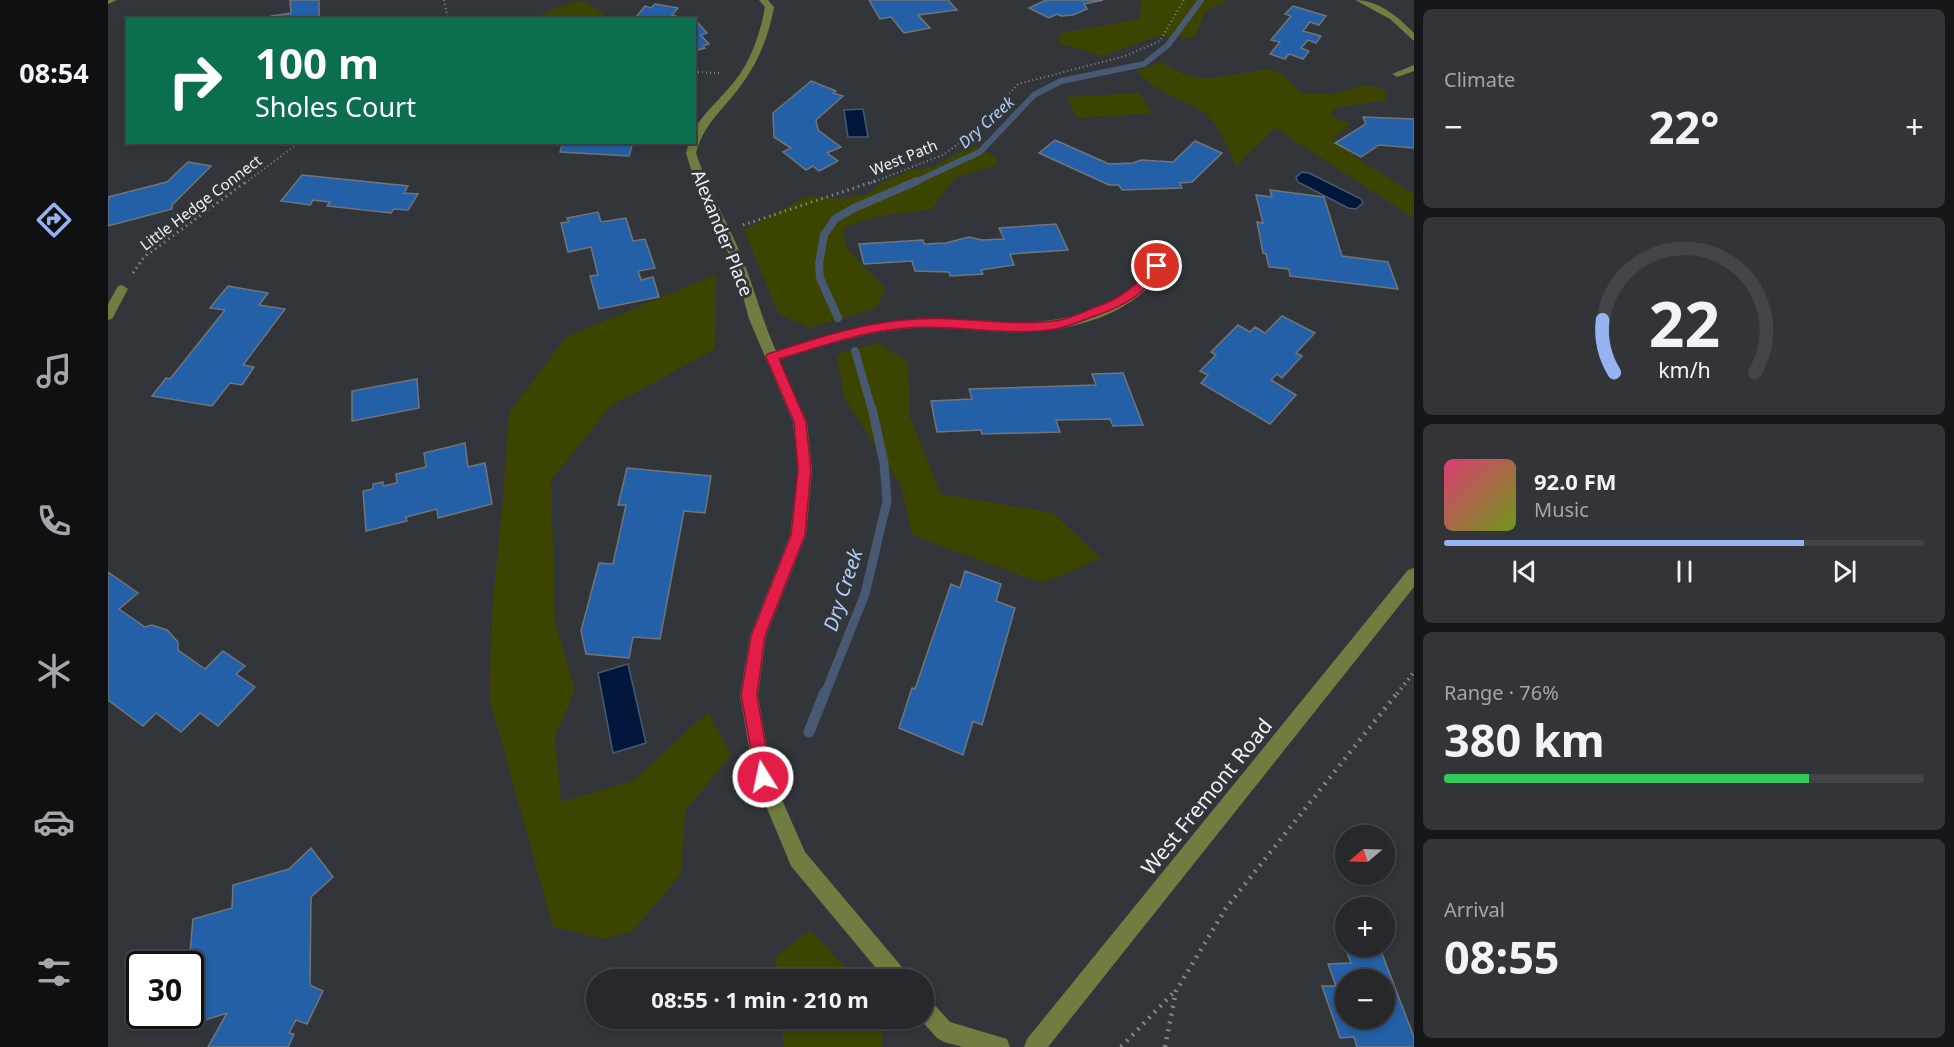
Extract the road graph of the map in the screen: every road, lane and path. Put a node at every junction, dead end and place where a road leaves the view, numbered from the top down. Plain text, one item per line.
1 (113, 0) edge
2 (444, 0) edge
3 (763, 0) edge
4 (1184, 0) edge
5 (1359, 0) edge
6 (108, 1) edge
7 (448, 18) edge
8 (1414, 38) edge
9 (1414, 68) edge
10 (1397, 74) dead end
11 (696, 136) edge
12 (297, 144) edge
13 (693, 144) edge
14 (725, 230) junction
15 (1166, 251) dead end
16 (122, 289) joint
17 (108, 316) edge
18 (772, 357) junction
19 (1414, 575) edge
20 (1414, 672) edge
21 (891, 969) edge
22 (1176, 991) junction
23 (934, 1020) edge
24 (999, 1047) edge
25 (1035, 1047) edge
26 (1121, 1047) edge
27 (1165, 1047) edge

1 - 6 street
2 - 7 path
3 - 11 street, Alexander Place
4 - 14 path, West Path
5 - 8 street
9 - 10 street
12 - 16 path, Little Hedge Connect
13 - 14 street, Alexander Place
14 - 18 street, Alexander Place
15 - 18 street
16 - 17 street
18 - 21 street, Alexander Place
19 - 25 street, West Fremont Road
20 - 22 path
22 - 26 path
22 - 27 path
23 - 24 street

